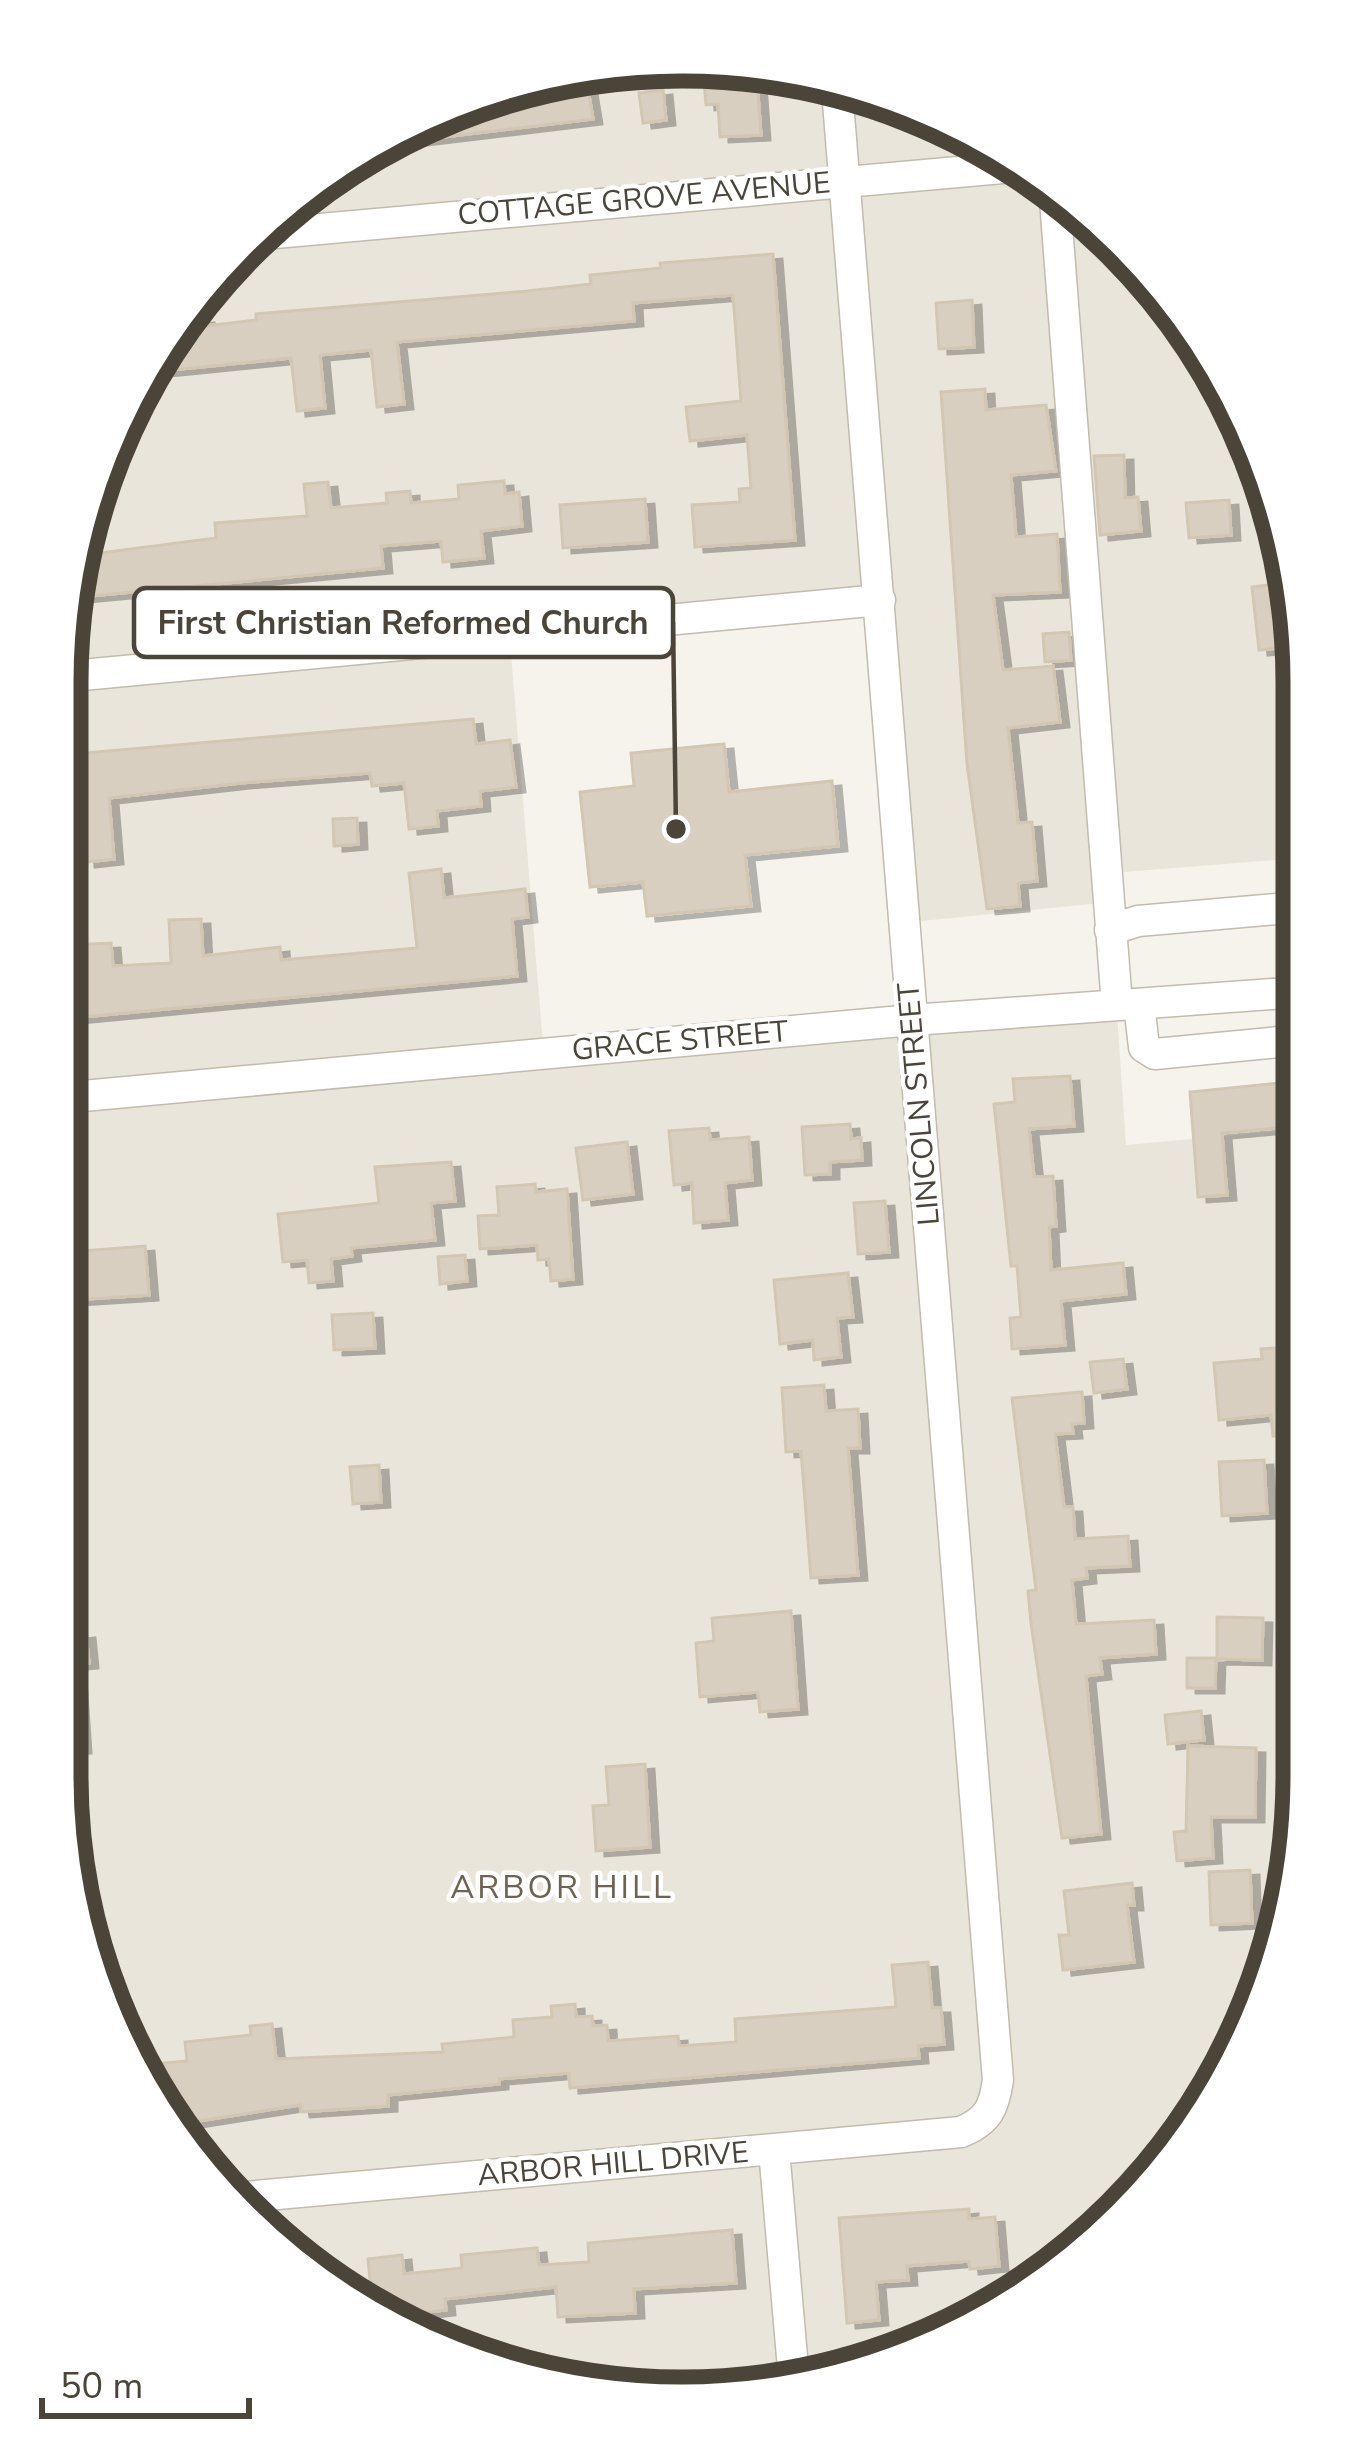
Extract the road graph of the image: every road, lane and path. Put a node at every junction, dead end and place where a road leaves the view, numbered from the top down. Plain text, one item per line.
1 (838, 101) edge
2 (994, 169) edge
3 (844, 181) junction
4 (1056, 212) edge
5 (285, 231) edge
6 (880, 600) junction
7 (81, 674) edge
8 (1283, 909) edge
9 (1110, 930) junction
10 (1283, 993) edge
11 (1128, 1005) junction
12 (913, 1020) junction
13 (1283, 1042) edge
14 (81, 1096) edge
15 (988, 2116) joint
16 (774, 2150) junction
17 (253, 2196) edge
18 (793, 2366) edge

1 - 3 street, LINCOLN STREET
2 - 3 street, COTTAGE GROVE AVENUE
3 - 5 street, COTTAGE GROVE AVENUE
3 - 6 street, LINCOLN STREET
4 - 9 street
6 - 7 street
6 - 12 street, LINCOLN STREET
8 - 9 street
9 - 11 street
10 - 11 street, GRACE STREET
11 - 12 street, GRACE STREET
11 - 13 street
12 - 14 street, GRACE STREET
12 - 15 street, LINCOLN STREET
15 - 16 street, ARBOR HILL DRIVE
16 - 17 street, ARBOR HILL DRIVE
16 - 18 street

